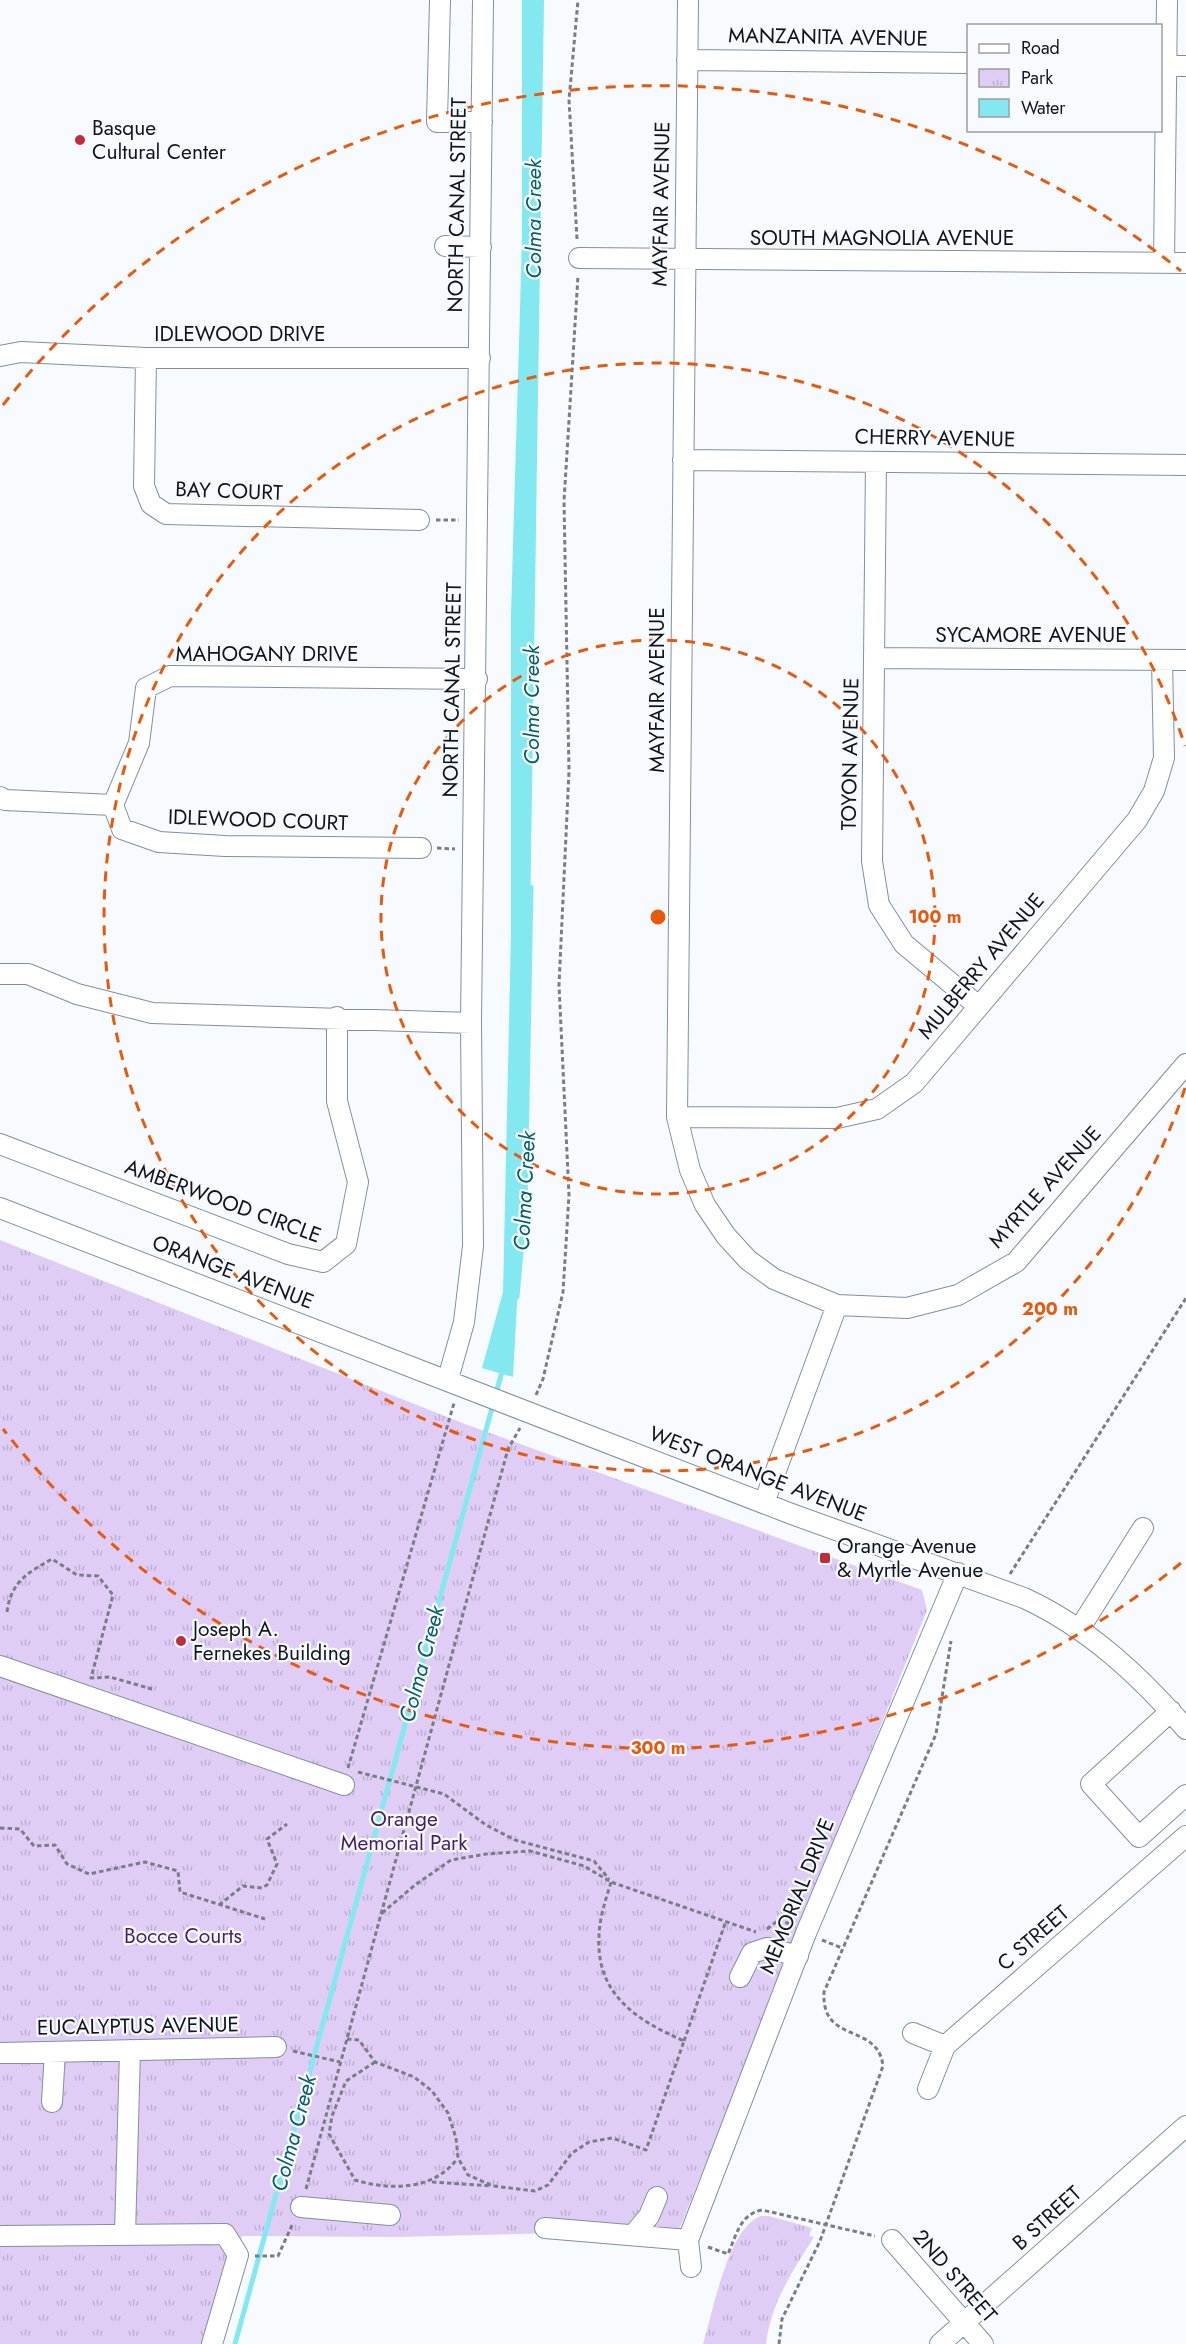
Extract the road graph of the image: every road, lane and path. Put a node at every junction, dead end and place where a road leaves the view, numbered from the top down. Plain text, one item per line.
1 (440, 0) edge
2 (483, 0) edge
3 (578, 0) edge
4 (688, 0) edge
5 (1167, 0) edge
6 (687, 60) junction
7 (967, 63) edge
8 (1163, 66) edge
9 (1186, 66) edge
10 (482, 122) junction
11 (445, 246) dead end
12 (481, 247) junction
13 (579, 258) junction
14 (685, 261) junction
15 (1164, 263) junction
16 (1186, 263) edge
17 (0, 356) edge
18 (146, 358) junction
19 (480, 358) junction
20 (683, 460) junction
21 (876, 462) junction
22 (1186, 465) edge
23 (419, 520) joint
24 (478, 520) junction
25 (876, 658) junction
26 (1162, 660) junction
27 (1186, 660) edge
28 (477, 679) junction
29 (0, 796) edge
30 (113, 806) junction
31 (421, 848) joint
32 (473, 849) junction
33 (0, 974) edge
34 (977, 1005) junction
35 (337, 1017) junction
36 (471, 1023) junction
37 (1186, 1064) edge
38 (677, 1117) junction
39 (0, 1144) edge
40 (0, 1208) edge
41 (1186, 1298) edge
42 (837, 1305) junction
43 (460, 1384) junction
44 (529, 1411) junction
45 (764, 1503) junction
46 (1143, 1528) dead end
47 (958, 1574) junction
48 (1008, 1579) dead end
49 (7, 1612) dead end
50 (1080, 1628) junction
51 (954, 1632) dead end
52 (0, 1666) edge
53 (152, 1689) dead end
54 (1171, 1711) junction
55 (1186, 1729) edge
56 (346, 1778) junction
57 (416, 1786) junction
58 (1186, 1795) edge
59 (287, 1824) dead end
60 (0, 1828) edge
61 (1186, 1836) edge
62 (611, 1882) junction
63 (219, 1905) junction
64 (380, 1915) junction
65 (265, 1920) dead end
66 (798, 1956) junction
67 (740, 1977) dead end
68 (913, 2033) dead end
69 (347, 2039) junction
70 (684, 2041) junction
71 (945, 2046) junction
72 (276, 2047) joint
73 (130, 2050) junction
74 (56, 2052) junction
75 (0, 2053) edge
76 (340, 2062) junction
77 (375, 2062) junction
78 (928, 2089) dead end
79 (52, 2102) dead end
80 (1186, 2126) edge
81 (458, 2158) junction
82 (430, 2182) junction
83 (493, 2186) junction
84 (657, 2197) dead end
85 (301, 2207) junction
86 (390, 2215) dead end
87 (825, 2224) junction
88 (545, 2228) dead end
89 (125, 2235) junction
90 (633, 2235) junction
91 (0, 2236) edge
92 (688, 2240) junction
93 (892, 2240) joint
94 (278, 2256) dead end
95 (691, 2267) dead end
96 (964, 2323) junction
97 (212, 2344) edge
98 (779, 2344) edge
99 (940, 2344) edge
100 (983, 2344) edge

1 - 10 street
2 - 10 street, NORTH CANAL STREET
3 - 13 path
4 - 6 street, MAYFAIR AVENUE
5 - 8 street
6 - 7 street, MANZANITA AVENUE
6 - 14 street, MAYFAIR AVENUE
8 - 9 street
8 - 15 street
10 - 12 street, NORTH CANAL STREET
11 - 12 street
12 - 19 street, NORTH CANAL STREET
13 - 14 street, SOUTH MAGNOLIA AVENUE
13 - 44 path
14 - 15 street, SOUTH MAGNOLIA AVENUE
14 - 20 street, MAYFAIR AVENUE
15 - 16 street, SOUTH MAGNOLIA AVENUE
17 - 18 street, IDLEWOOD DRIVE
18 - 19 street, IDLEWOOD DRIVE
18 - 23 street, BAY COURT
19 - 24 street, NORTH CANAL STREET
20 - 21 street, CHERRY AVENUE
20 - 38 street, MAYFAIR AVENUE
21 - 22 street, CHERRY AVENUE
21 - 25 street, TOYON AVENUE
23 - 24 path
24 - 28 street, NORTH CANAL STREET
25 - 26 street, SYCAMORE AVENUE
25 - 34 street, TOYON AVENUE
26 - 27 street, SYCAMORE AVENUE
26 - 34 street, MULBERRY AVENUE
28 - 30 street, MAHOGANY DRIVE
28 - 32 street, NORTH CANAL STREET
29 - 30 street
30 - 31 street, IDLEWOOD COURT
31 - 32 path
32 - 36 street, NORTH CANAL STREET
33 - 35 street
34 - 38 street, MULBERRY AVENUE
35 - 36 street
35 - 39 street, AMBERWOOD CIRCLE
36 - 43 street, NORTH CANAL STREET
37 - 42 street, MYRTLE AVENUE
38 - 42 street, MAYFAIR AVENUE
40 - 43 street, ORANGE AVENUE
41 - 48 path
42 - 45 street
43 - 44 street, WEST ORANGE AVENUE
43 - 56 path
44 - 45 street, WEST ORANGE AVENUE
44 - 57 path
45 - 47 street, WEST ORANGE AVENUE
46 - 50 street
47 - 50 street, WEST ORANGE AVENUE
47 - 66 street, MEMORIAL DRIVE
49 - 53 path
50 - 54 street, WEST ORANGE AVENUE
51 - 87 path
52 - 56 street
54 - 55 street, WEST ORANGE AVENUE
54 - 58 street
56 - 57 path
57 - 62 path
57 - 64 path
59 - 63 path
60 - 63 path
61 - 71 street, C STREET
62 - 64 path
62 - 70 path
62 - 70 path
63 - 65 path
64 - 69 path
66 - 67 street
66 - 92 street, MEMORIAL DRIVE
68 - 71 street
69 - 76 path
69 - 77 path
70 - 83 path
71 - 78 street, C STREET
72 - 73 street, EUCALYPTUS AVENUE
72 - 76 path
73 - 74 street, EUCALYPTUS AVENUE
73 - 89 street
74 - 75 street, EUCALYPTUS AVENUE
74 - 79 street
76 - 85 path
77 - 81 path
77 - 82 path
80 - 96 street, B STREET
81 - 82 path
81 - 83 path
82 - 83 path
84 - 90 street
85 - 86 street
85 - 94 path
87 - 92 path
87 - 93 path
87 - 98 path
88 - 90 street
89 - 91 street
89 - 97 street
90 - 92 street
92 - 95 street
93 - 96 street, 2ND STREET
96 - 99 street, B STREET
96 - 100 street, 2ND STREET

